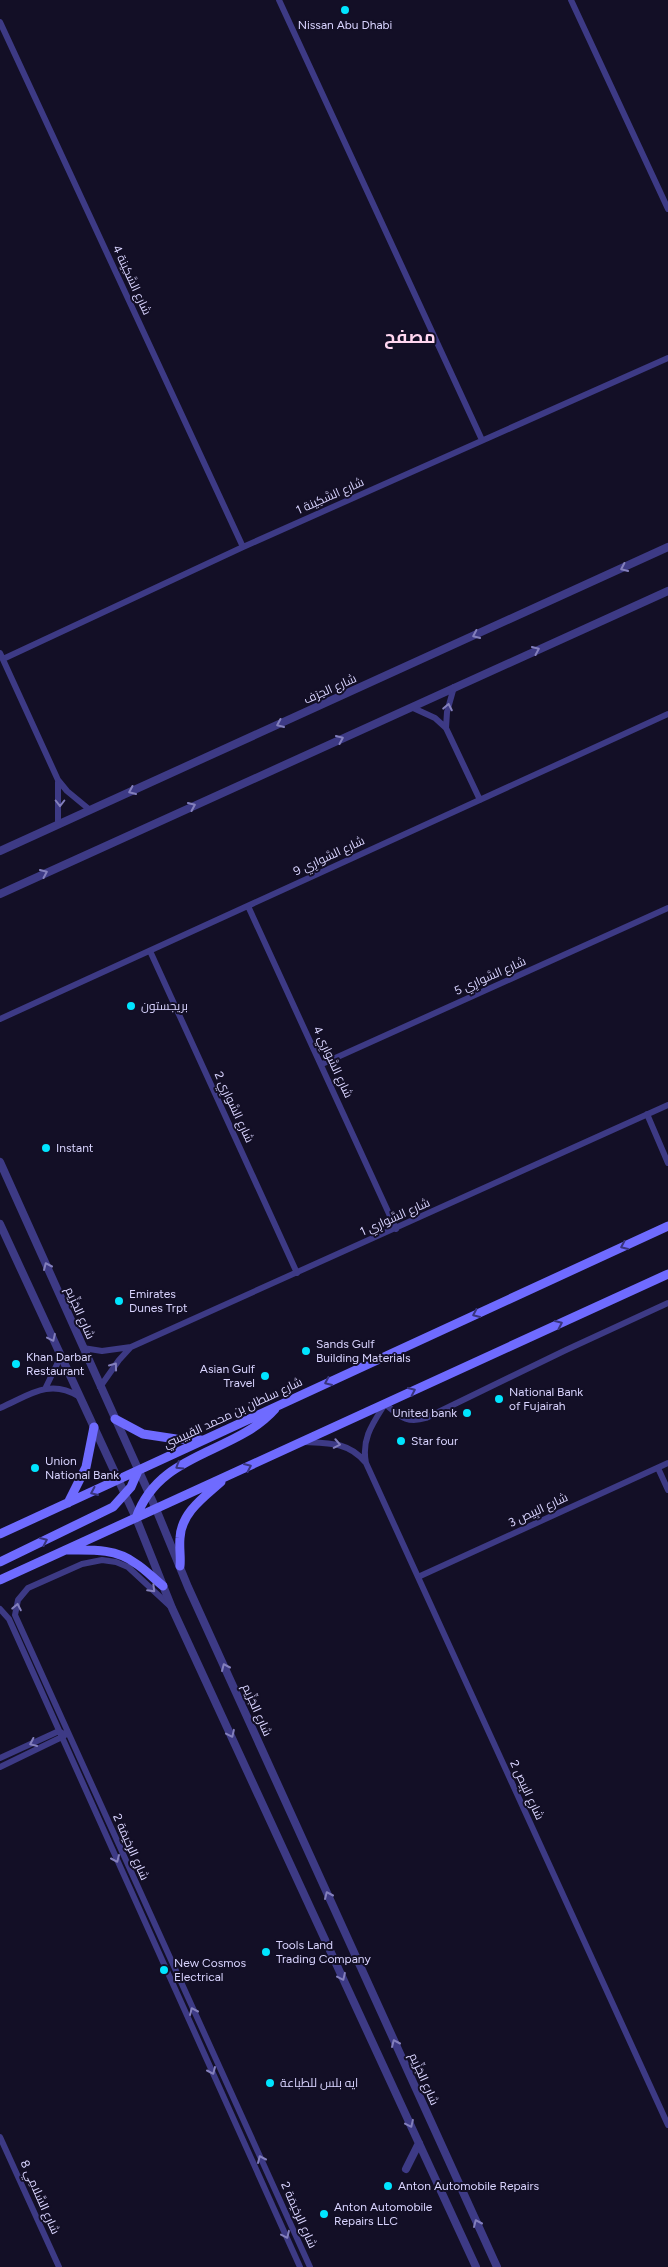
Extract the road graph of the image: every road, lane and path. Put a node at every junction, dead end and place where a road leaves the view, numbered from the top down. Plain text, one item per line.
1 (279, 0) edge
2 (571, 0) edge
3 (0, 22) edge
4 (668, 209) edge
5 (668, 358) edge
6 (482, 440) junction
7 (668, 547) edge
8 (243, 548) junction
9 (668, 591) edge
10 (1, 656) edge
11 (454, 687) junction
12 (411, 707) junction
13 (668, 714) edge
14 (446, 728) junction
15 (58, 780) junction
16 (480, 800) junction
17 (90, 810) junction
18 (58, 825) junction
19 (0, 851) edge
20 (0, 894) edge
21 (248, 906) junction
22 (668, 908) edge
23 (150, 951) junction
24 (0, 1020) edge
25 (322, 1064) junction
26 (668, 1105) edge
27 (647, 1114) junction
28 (0, 1162) edge
29 (668, 1163) edge
30 (0, 1224) edge
31 (668, 1226) edge
32 (396, 1228) junction
33 (297, 1273) junction
34 (668, 1274) edge
35 (668, 1303) edge
36 (131, 1347) junction
37 (83, 1348) junction
38 (61, 1356) junction
39 (46, 1387) junction
40 (100, 1387) junction
41 (78, 1396) junction
42 (385, 1404) junction
43 (279, 1405) junction
44 (0, 1408) edge
45 (115, 1419) junction
46 (94, 1427) junction
47 (204, 1440) junction
48 (302, 1442) junction
49 (366, 1463) junction
50 (668, 1463) edge
51 (658, 1468) junction
52 (138, 1471) junction
53 (230, 1475) junction
54 (119, 1481) junction
55 (668, 1490) edge
56 (148, 1492) junction
57 (125, 1495) junction
58 (68, 1503) junction
59 (156, 1509) junction
60 (136, 1518) junction
61 (0, 1534) edge
62 (64, 1550) junction
63 (0, 1562) edge
64 (180, 1566) junction
65 (418, 1577) junction
66 (0, 1580) edge
67 (163, 1586) junction
68 (172, 1608) junction
69 (0, 1609) edge
70 (63, 1734) junction
71 (0, 1758) edge
72 (0, 1766) edge
73 (668, 2126) edge
74 (0, 2137) edge
75 (419, 2144) junction
76 (406, 2169) dead end
77 (286, 2214) junction
78 (278, 2218) junction
79 (59, 2267) edge
80 (300, 2267) edge
81 (310, 2267) edge
82 (476, 2267) edge
83 (497, 2267) edge

1 - 6 street
2 - 4 street
3 - 8 street, شارع السَّكِينة 4
5 - 6 street, شارع السَّكِينة 1
6 - 8 street, شارع السَّكِينة 1
7 -> 17 street, شارع الحِرَف
8 - 10 street, شارع السَّكِينة 1
11 -> 9 street
10 - 15 street
11 - 12 street
14 -> 11 street
12 - 14 street
20 -> 12 street
13 - 16 street, شارع السَّوارِي 9
14 - 16 street
15 - 17 street
15 -> 18 street
16 - 21 street, شارع السَّوارِي 9
17 - 18 street, شارع الحِرَف
18 - 19 street, شارع الحِرَف
21 - 23 street, شارع السَّوارِي 9
21 - 25 street, شارع السَّوارِي 4
22 - 25 street, شارع السَّوارِي 5
23 - 24 street, شارع السَّوارِي 9
23 - 33 street, شارع السَّوارِي 2
25 - 32 street, شارع السَّوارِي 4
26 - 27 street, شارع السَّوارِي 1
27 - 29 street
27 - 32 street, شارع السَّوارِي 1
37 -> 28 street, شارع الجَزِّيم
30 -> 38 street
31 -> 43 main road, شارع سلطان بن محمد القبيسي
32 - 33 street, شارع السَّوارِي 1
33 - 36 street, شارع السَّوارِي 1
42 -> 34 main road
35 - 42 street
36 - 37 street, شارع السَّوارِي 1
40 -> 36 street, شارع السَّوارِي 1
37 - 40 street, شارع الجَزِّيم
38 - 39 street
38 - 41 street
39 - 41 street
39 - 44 street
40 - 45 street, شارع الجَزِّيم
41 - 46 street
42 - 48 main road
42 - 49 street, شارع البِيص 2
43 - 47 main road, شارع سلطان بن محمد القبيسي
43 -> 56 main road
45 - 47 main road
45 - 52 street, شارع الجَزِّيم
46 - 54 street
46 - 58 main road
47 - 52 main road, شارع سلطان بن محمد القبيسي
48 -> 49 street, شارع البِيص 2
53 -> 48 main road
49 - 65 street, شارع البِيص 2
50 - 51 street, شارع البِيص 3
51 - 55 street
51 - 65 street, شارع البِيص 3
52 - 54 main road, شارع سلطان بن محمد القبيسي
52 - 56 street, شارع الجَزِّيم
52 - 57 main road
53 - 59 main road
53 - 64 main road
54 - 57 street
54 -> 58 main road, شارع سلطان بن محمد القبيسي
56 - 59 street, شارع الجَزِّيم
56 - 60 main road
57 - 60 street
63 -> 57 main road
58 - 61 main road, شارع سلطان بن محمد القبيسي
59 - 60 main road
59 - 64 street, شارع الجَزِّيم
60 - 62 main road
60 - 67 street
62 - 66 main road
62 - 67 main road
83 -> 64 street, شارع الجَزِّيم
65 - 73 street, شارع البِيص 2
67 - 68 street
70 -> 68 street, شارع الرخيمَة 2
68 -> 75 street
69 - 70 street, شارع الرخيمَة 2
70 -> 71 street
70 - 72 street
77 -> 70 street, شارع الرخيمَة 2
70 -> 78 street, شارع الرخيمَة 2
74 - 79 street, شارع السَّلامِي 8
75 - 76 street
75 - 82 street
77 - 78 street
77 - 81 street, شارع الرخيمَة 2
78 -> 80 street, شارع الرخيمَة 2

